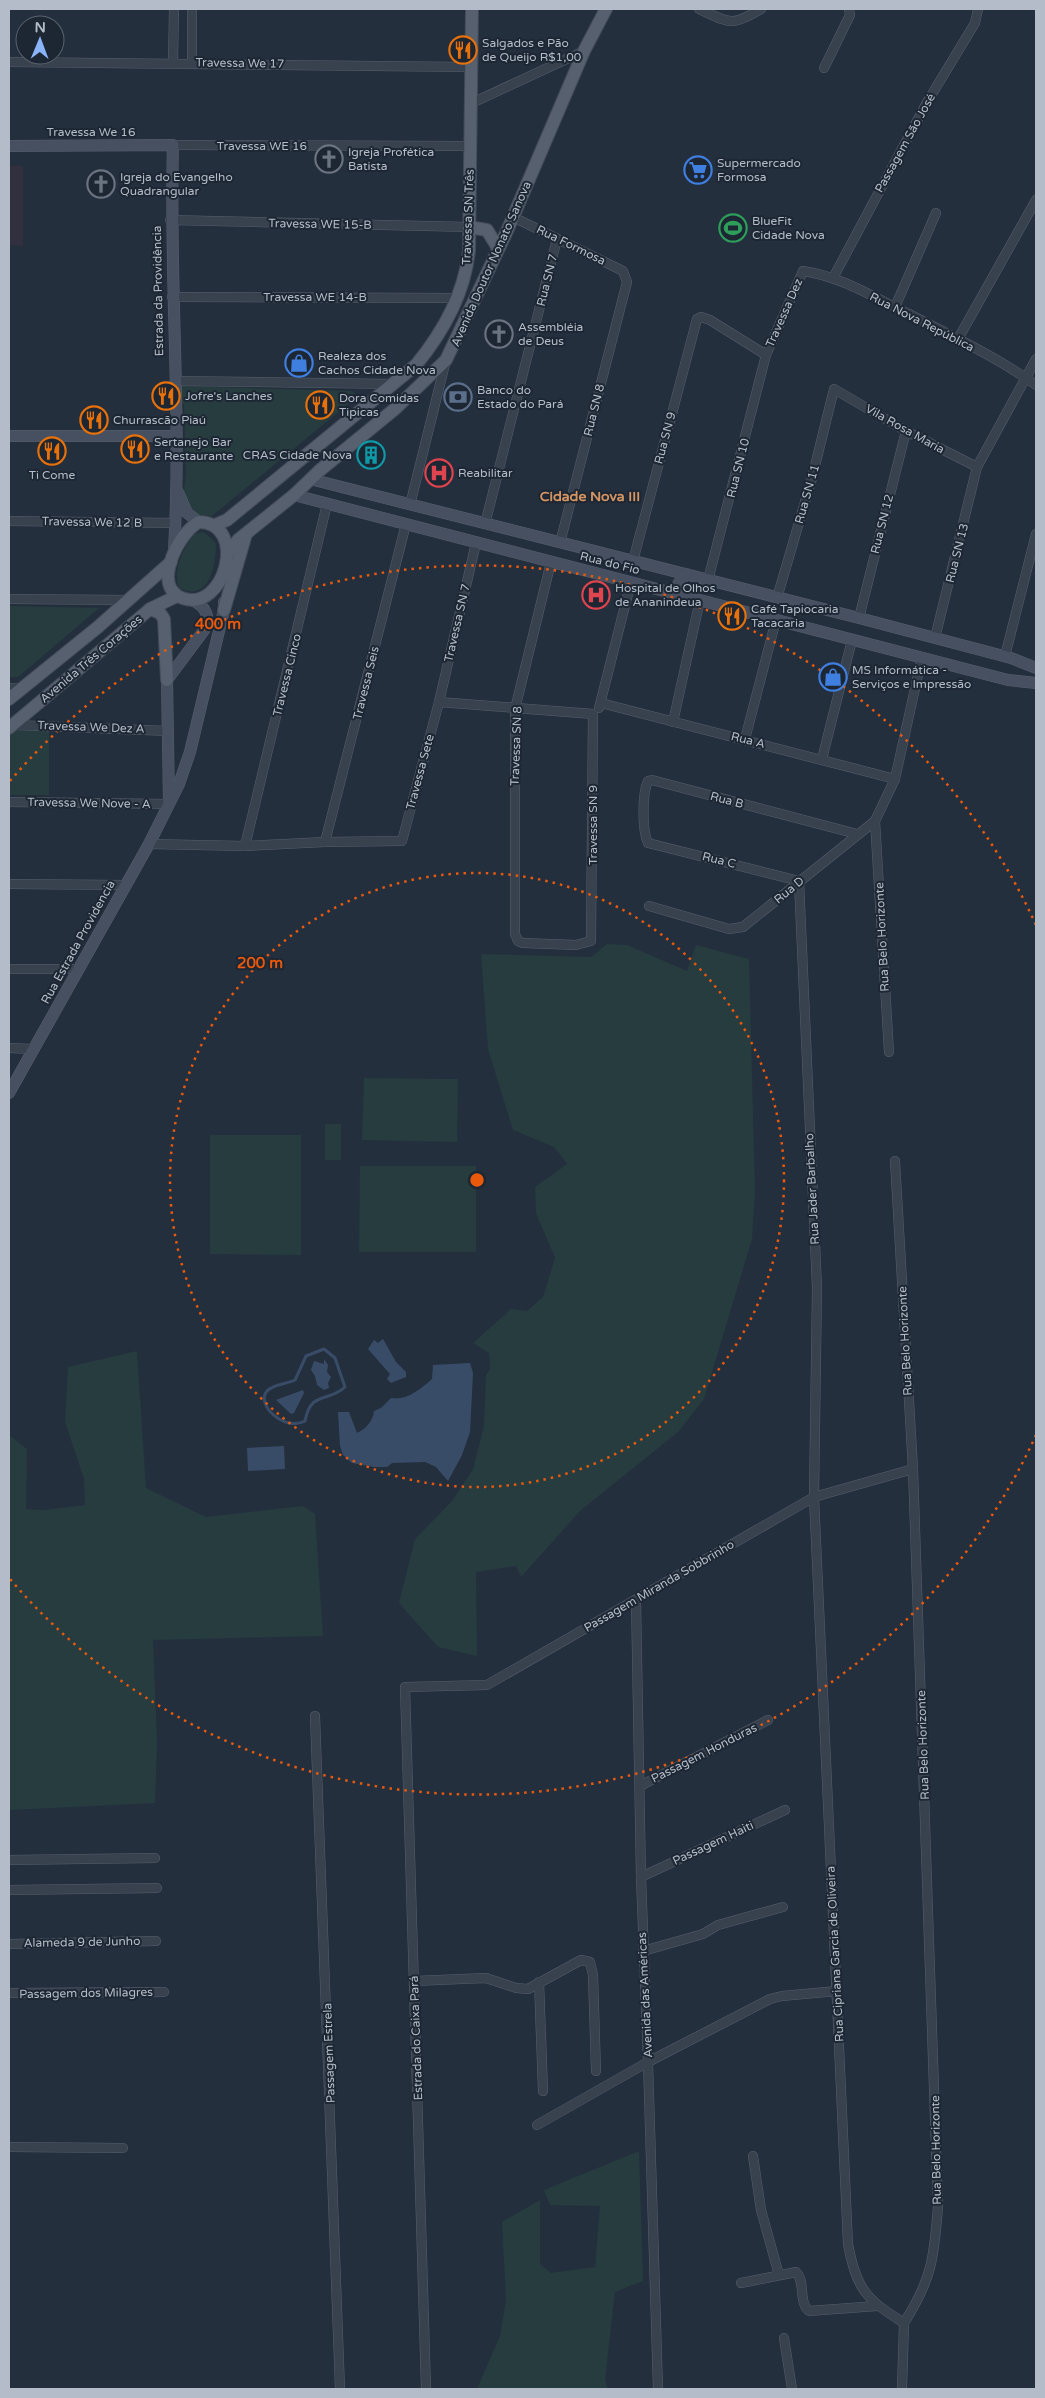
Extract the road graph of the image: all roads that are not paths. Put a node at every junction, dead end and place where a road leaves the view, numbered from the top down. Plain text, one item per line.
1 (174, 9) edge
2 (192, 9) edge
3 (472, 9) edge
4 (606, 9) edge
5 (699, 9) edge
6 (761, 9) edge
7 (848, 9) edge
8 (978, 9) edge
9 (584, 52) junction
10 (9, 62) edge
11 (173, 62) junction
12 (192, 63) junction
13 (470, 67) junction
14 (824, 68) dead end
15 (472, 103) junction
16 (9, 146) edge
17 (173, 146) junction
18 (470, 146) junction
19 (1036, 200) edge
20 (936, 214) dead end
21 (513, 217) junction
22 (170, 220) junction
23 (469, 226) junction
24 (557, 240) junction
25 (498, 248) junction
26 (803, 271) joint
27 (626, 276) joint
28 (833, 278) junction
29 (172, 296) junction
30 (458, 298) junction
31 (894, 308) junction
32 (958, 339) junction
33 (766, 355) junction
34 (1036, 359) edge
35 (446, 360) junction
36 (1025, 377) junction
37 (174, 381) junction
38 (394, 384) junction
39 (1036, 384) edge
40 (834, 389) joint
41 (906, 431) junction
42 (9, 436) edge
43 (176, 436) junction
44 (305, 456) junction
45 (977, 467) junction
46 (315, 475) junction
47 (176, 487) junction
48 (265, 489) junction
49 (294, 496) junction
50 (327, 504) junction
51 (410, 505) junction
52 (276, 509) junction
53 (9, 520) edge
54 (199, 522) junction
55 (175, 523) junction
56 (406, 524) junction
57 (486, 524) junction
58 (215, 525) junction
59 (246, 534) junction
60 (1036, 534) edge
61 (476, 543) junction
62 (560, 543) junction
63 (226, 554) junction
64 (172, 556) junction
65 (634, 561) junction
66 (551, 562) junction
67 (224, 567) junction
68 (663, 569) junction
69 (686, 574) junction
70 (708, 580) junction
71 (631, 582) junction
72 (657, 589) junction
73 (679, 595) junction
74 (177, 596) junction
75 (777, 598) junction
76 (9, 599) edge
77 (128, 600) junction
78 (192, 600) junction
79 (700, 600) junction
80 (150, 609) junction
81 (224, 610) junction
82 (859, 618) junction
83 (776, 620) junction
84 (935, 638) junction
85 (852, 640) junction
86 (1005, 656) junction
87 (922, 657) junction
88 (1036, 668) edge
89 (167, 680) junction
90 (1036, 683) edge
91 (15, 688) edge
92 (9, 699) edge
93 (439, 702) junction
94 (601, 703) junction
95 (514, 709) junction
96 (593, 714) junction
97 (673, 722) junction
98 (11, 726) edge
99 (169, 731) junction
100 (745, 739) junction
101 (822, 759) junction
102 (895, 779) junction
103 (9, 802) edge
104 (169, 804) junction
105 (875, 821) junction
106 (645, 833) joint
107 (857, 834) junction
108 (325, 842) junction
109 (149, 844) junction
110 (245, 846) junction
111 (799, 881) junction
112 (9, 884) edge
113 (127, 885) junction
114 (649, 906) dead end
115 (592, 937) joint
116 (9, 969) edge
117 (78, 970) junction
118 (9, 1048) edge
119 (33, 1049) junction
120 (888, 1052) dead end
121 (9, 1093) edge
122 (895, 1161) dead end
123 (913, 1470) junction
124 (814, 1497) junction
125 (636, 1600) junction
126 (405, 1687) joint
127 (315, 1716) dead end
128 (768, 1720) dead end
129 (640, 1786) junction
130 (785, 1810) dead end
131 (155, 1858) dead end
132 (9, 1860) edge
133 (641, 1877) junction
134 (157, 1888) dead end
135 (9, 1890) edge
136 (783, 1907) dead end
137 (156, 1941) dead end
138 (9, 1944) edge
139 (643, 1951) junction
140 (414, 1981) junction
141 (539, 1982) junction
142 (837, 1991) junction
143 (164, 1992) dead end
144 (9, 1994) edge
145 (648, 2062) junction
146 (596, 2071) dead end
147 (543, 2091) dead end
148 (538, 2125) dead end
149 (9, 2147) edge
150 (123, 2148) dead end
151 (753, 2156) dead end
152 (779, 2275) junction
153 (741, 2283) dead end
154 (878, 2306) junction
155 (904, 2323) junction
156 (784, 2338) dead end
157 (340, 2389) edge
158 (426, 2389) edge
159 (658, 2389) edge
160 (792, 2389) edge
161 (902, 2389) edge

1 - 11 street
2 - 12 street
3 - 13 main road, Travessa SN Três
4 - 9 main road, Avenida Doutor Nonato Sanova
5 - 6 street
7 - 14 street
8 - 28 street, Passagem São José
9 - 15 street
9 - 21 main road, Avenida Doutor Nonato Sanova
10 - 11 street, Travessa We 17
11 - 12 street, Travessa We 17
12 - 13 street, Travessa We 17
13 - 15 main road, Travessa SN Três
15 - 18 main road, Travessa SN Três
16 - 17 main road, Travessa We 16
17 - 18 street, Travessa WE 16
17 - 22 main road, Estrada da Providência
18 - 23 main road, Travessa SN Três
19 - 32 street
20 - 31 street
21 - 24 street, Rua Formosa
21 - 25 main road, Avenida Doutor Nonato Sanova
22 - 23 street, Travessa WE 15-B
22 - 29 main road, Estrada da Providência
23 - 25 main road
23 - 30 main road, Travessa SN Três
24 - 27 street, Rua Formosa
24 - 57 street, Rua SN 7
25 - 35 main road, Avenida Doutor Nonato Sanova
26 - 28 street, Rua Nova República
26 - 33 street, Travessa Dez
27 - 62 street, Rua SN 8
28 - 31 street, Rua Nova República
29 - 30 street, Travessa WE 14-B
29 - 37 main road, Estrada da Providência
30 - 38 main road, Travessa SN Três
31 - 32 street, Rua Nova República
32 - 36 street, Rua Nova República
33 - 65 street, Rua SN 9
33 - 70 street, Rua SN 10
34 - 36 street, Rua SN 13
35 - 46 main road, Avenida Doutor Nonato Sanova
35 - 51 street
36 - 39 street, Rua Nova República
36 - 45 street, Rua SN 13
37 - 38 street
37 - 43 main road, Estrada da Providência
38 - 44 main road, Travessa SN Três
40 - 41 street, Vila Rosa Maria
40 - 75 street, Rua SN 11
41 - 45 street, Vila Rosa Maria
41 - 82 street, Rua SN 12
42 - 43 main road
43 - 47 main road, Estrada da Providência
44 - 46 main road
44 - 48 main road, Travessa SN Três
45 - 84 street, Rua SN 13
46 - 49 main road, Avenida Doutor Nonato Sanova
46 - 51 main road, Rua do Fio
47 - 54 main road
47 - 55 main road, Estrada da Providência
48 - 52 main road
48 - 58 main road, Travessa SN Três
49 - 50 main road, Rua do Fio
49 - 52 main road, Avenida Doutor Nonato Sanova
50 - 56 main road, Rua do Fio
50 - 110 street, Travessa Cinco
51 - 57 main road, Rua do Fio
52 - 59 main road, Avenida Doutor Nonato Sanova
53 - 55 street, Travessa We 12 B
54 - 58 main road
54 - 64 main road
55 - 64 main road, Estrada da Providência
56 - 61 main road, Rua do Fio
56 - 108 street, Travessa Seis
57 - 62 main road, Rua do Fio
58 - 63 main road
59 - 63 main road, Avenida Doutor Nonato Sanova
59 - 81 main road
60 - 86 street
61 - 66 main road, Rua do Fio
61 - 93 street, Travessa SN 7
62 - 65 main road, Rua do Fio
63 - 67 main road
64 - 74 main road
64 - 77 main road, Avenida Três Corações
65 - 68 main road, Rua do Fio
66 - 71 main road, Rua do Fio
66 - 95 street, Travessa SN 8
67 - 78 main road
67 - 81 main road, Rua Estrada Providencia
68 - 69 main road, Rua do Fio
68 - 72 main road
69 - 70 main road, Rua do Fio
69 - 73 main road
70 - 75 main road, Rua do Fio
71 - 72 main road, Rua do Fio
71 - 94 street
72 - 73 main road, Rua do Fio
73 - 79 main road, Rua do Fio
74 - 78 main road
74 - 80 main road, Avenida Três Corações
75 - 82 main road, Rua do Fio
76 - 77 street
77 - 91 main road, Avenida Três Corações
78 - 89 main road
79 - 83 main road, Rua do Fio
79 - 97 street
80 - 89 main road
80 - 98 main road, Avenida Três Corações
81 - 104 main road, Rua Estrada Providencia
82 - 84 main road, Rua do Fio
83 - 85 main road, Rua do Fio
83 - 100 street
84 - 86 main road, Rua do Fio
85 - 87 main road, Rua do Fio
85 - 101 street
86 - 88 main road, Rua do Fio
87 - 90 main road, Rua do Fio
87 - 102 street
89 - 99 main road, Rua Estrada Providencia
91 - 92 main road, Avenida Três Corações
93 - 95 street
93 - 108 street, Travessa Sete
94 - 96 street
94 - 97 street, Rua A
95 - 96 street
95 - 115 street, Travessa SN 8
96 - 115 street, Travessa SN 9
97 - 100 street, Rua A
98 - 99 street, Travessa We Dez A
99 - 104 main road, Rua Estrada Providencia
100 - 101 street, Rua A
101 - 102 street, Rua A
102 - 105 street, Rua D
103 - 104 street, Travessa We Nove - A
104 - 109 main road, Rua Estrada Providencia
105 - 107 street, Rua D
105 - 120 street, Rua Belo Horizonte
106 - 107 street, Rua B
106 - 111 street, Rua C
107 - 111 street, Rua D
108 - 110 street
109 - 110 street
109 - 113 main road, Rua Estrada Providencia
111 - 114 street, Rua D
111 - 124 street, Rua Jader Barbalho
112 - 113 street
113 - 117 main road, Rua Estrada Providencia
116 - 117 street
117 - 119 main road, Rua Estrada Providencia
118 - 119 street
119 - 121 main road, Rua Estrada Providencia
122 - 123 street, Rua Belo Horizonte
123 - 124 street, Passagem Miranda Sobbrinho
123 - 155 street, Rua Belo Horizonte
124 - 125 street, Passagem Miranda Sobbrinho
124 - 142 street, Rua Cipriana Garcia de Oliveira
125 - 126 street, Passagem Miranda Sobbrinho
125 - 129 street, Avenida das Américas
126 - 140 street, Estrada do Caixa Pará
127 - 157 street, Passagem Estrela
128 - 129 street, Passagem Honduras
129 - 133 street, Avenida das Américas
130 - 133 street, Passagem Haiti
131 - 132 street
133 - 139 street, Avenida das Américas
134 - 135 street
136 - 139 street
137 - 138 street, Alameda 9 de Junho
139 - 145 street, Avenida das Américas
140 - 141 street
140 - 158 street, Estrada do Caixa Pará
141 - 146 street
141 - 147 street
142 - 145 street
142 - 154 street, Rua Cipriana Garcia de Oliveira
143 - 144 street, Passagem dos Milagres
145 - 148 street
145 - 159 street, Avenida das Américas
149 - 150 street
151 - 152 street
152 - 153 street
152 - 154 street
154 - 155 street, Rua Cipriana Garcia de Oliveira
155 - 161 street
156 - 160 street

